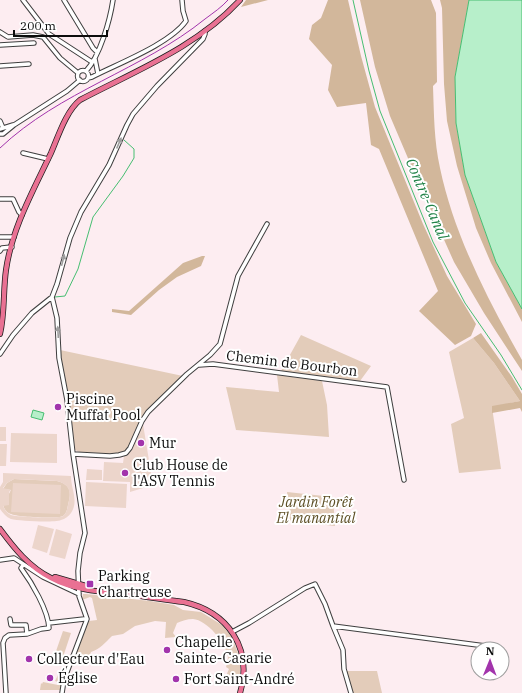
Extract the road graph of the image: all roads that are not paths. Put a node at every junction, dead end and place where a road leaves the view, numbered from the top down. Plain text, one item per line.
1 (24, 0) edge
2 (64, 0) edge
3 (113, 0) edge
4 (182, 0) edge
5 (240, 0) edge
6 (205, 31) junction
7 (0, 32) edge
8 (34, 43) dead end
9 (0, 45) edge
10 (97, 52) junction
11 (95, 59) junction
12 (92, 62) junction
13 (29, 64) dead end
14 (0, 66) edge
15 (86, 71) junction
16 (78, 73) junction
17 (98, 74) junction
18 (88, 78) junction
19 (80, 80) junction
20 (0, 121) edge
21 (14, 125) junction
22 (2, 129) edge
23 (0, 134) edge
24 (23, 153) dead end
25 (48, 159) junction
26 (0, 199) edge
27 (22, 215) junction
28 (267, 224) dead end
29 (0, 237) edge
30 (14, 237) junction
31 (12, 247) junction
32 (0, 251) edge
33 (2, 284) edge
34 (52, 297) junction
35 (2, 317) edge
36 (0, 334) edge
37 (0, 354) edge
38 (197, 366) junction
39 (73, 454) junction
40 (404, 480) dead end
41 (0, 526) edge
42 (0, 529) edge
43 (4, 535) junction
44 (0, 560) edge
45 (23, 565) junction
46 (78, 586) junction
47 (79, 594) junction
48 (10, 619) dead end
49 (84, 619) dead end
50 (49, 623) junction
51 (333, 626) junction
52 (232, 632) junction
53 (27, 634) junction
54 (470, 644) edge
55 (0, 688) edge
56 (6, 688) junction
57 (6, 693) edge
58 (62, 693) edge
59 (240, 693) edge
60 (351, 693) edge

1 - 12 street
2 - 10 street
3 - 10 street
4 - 17 street
5 - 6 main road
6 - 25 main road
34 -> 6 street
7 - 16 street
8 - 9 street
10 - 11 street
11 - 12 street
11 - 17 street
12 - 15 street
13 - 14 street
15 - 16 street
15 - 18 street
16 - 19 street
17 - 18 street
18 - 19 street
19 - 21 street
20 - 22 street
21 - 22 street
21 - 23 street
24 - 25 street
25 - 27 main road
26 - 27 street
27 - 30 main road
28 - 38 street
29 - 30 street
30 - 31 main road
31 - 32 street
31 - 33 main road
33 - 35 main road
34 - 37 street
39 -> 34 street
35 - 36 main road
38 - 39 street
38 - 40 street, Chemin de Bourbon
39 - 46 street
41 - 43 main road
42 - 43 main road
43 - 46 main road
44 - 45 street
45 - 47 street
45 - 50 street
46 - 47 street
46 - 52 main road
47 - 58 street
48 - 53 street
49 - 50 street
50 - 53 street
51 - 52 street
51 - 54 street
51 - 60 street
52 - 59 main road
53 - 56 street
55 - 56 street
56 - 57 street

